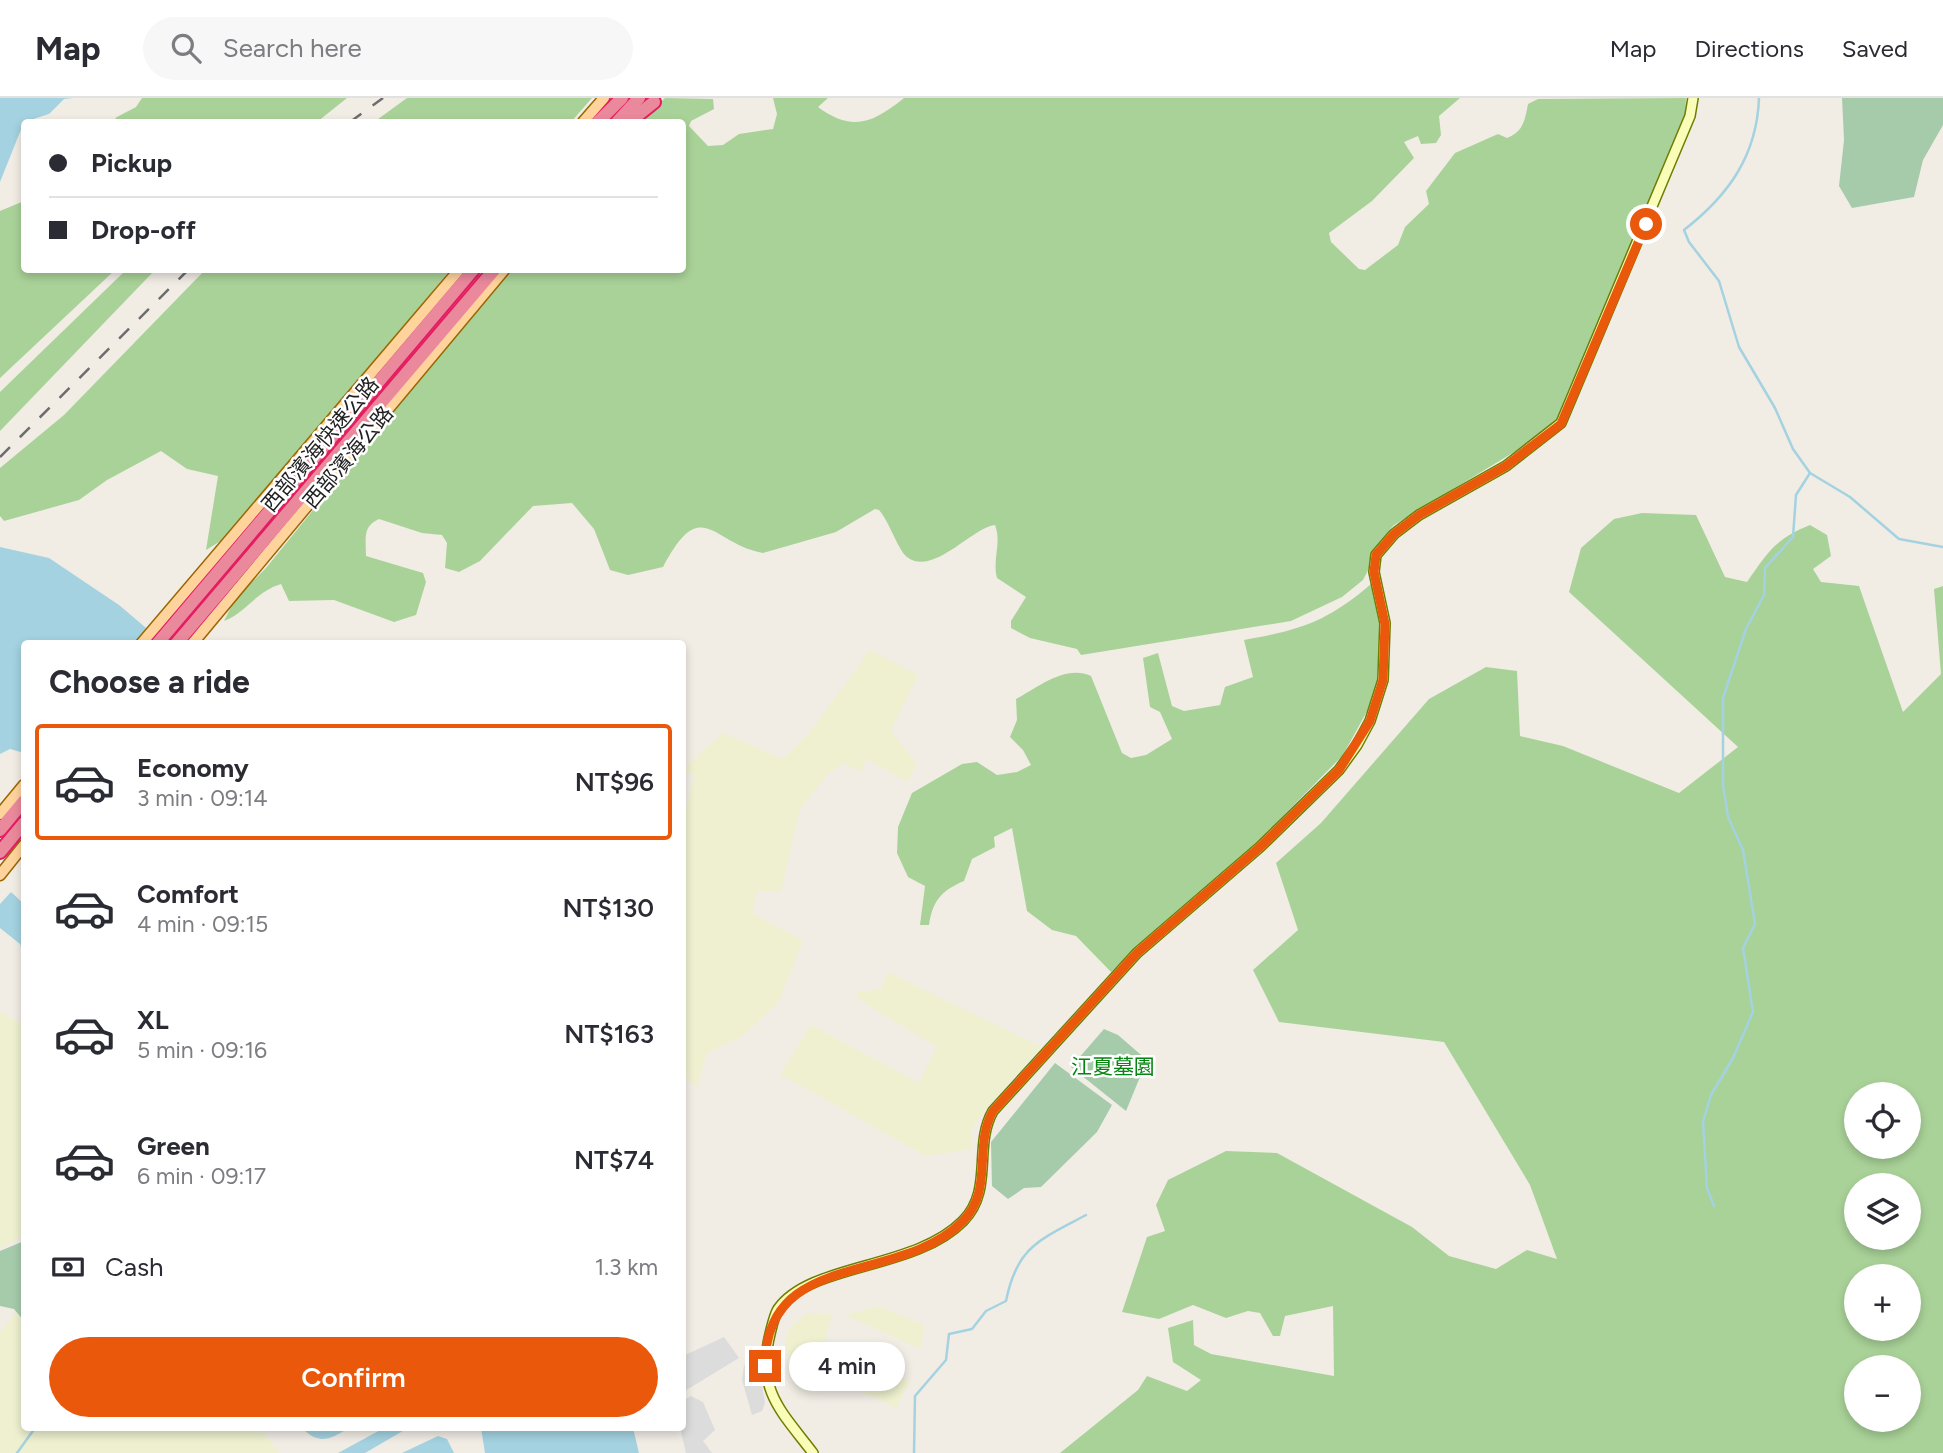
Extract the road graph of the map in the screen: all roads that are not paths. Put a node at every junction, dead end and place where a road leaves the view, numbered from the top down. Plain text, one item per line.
1 (604, 98) edge
2 (616, 98) edge
3 (622, 98) edge
4 (639, 98) edge
5 (1693, 98) edge
6 (656, 100) edge
7 (586, 119) edge
8 (599, 119) edge
9 (600, 119) edge
10 (620, 119) edge
11 (633, 119) edge
12 (638, 119) edge
13 (457, 273) edge
14 (470, 273) edge
15 (492, 273) edge
16 (501, 273) edge
17 (170, 619) junction
18 (189, 638) edge
19 (146, 640) edge
20 (159, 640) edge
21 (21, 789) edge
22 (21, 805) edge
23 (0, 814) edge
24 (21, 827) edge
25 (0, 830) edge
26 (21, 849) edge
27 (0, 852) edge
28 (0, 875) edge
29 (813, 1453) edge

1 - 7 main road
2 - 8 highway
3 - 9 highway
4 - 10 highway
5 - 29 main road
6 - 11 highway
6 - 12 main road
13 - 17 main road, 西部濱海公路
14 - 17 highway, 西部濱海快速公路
15 - 18 highway, 西部濱海快速公路
16 - 18 main road, 西部濱海公路
17 - 19 main road, 西部濱海公路
17 - 20 highway, 西部濱海快速公路
21 - 23 main road
22 - 25 highway
24 - 27 highway
26 - 28 main road

